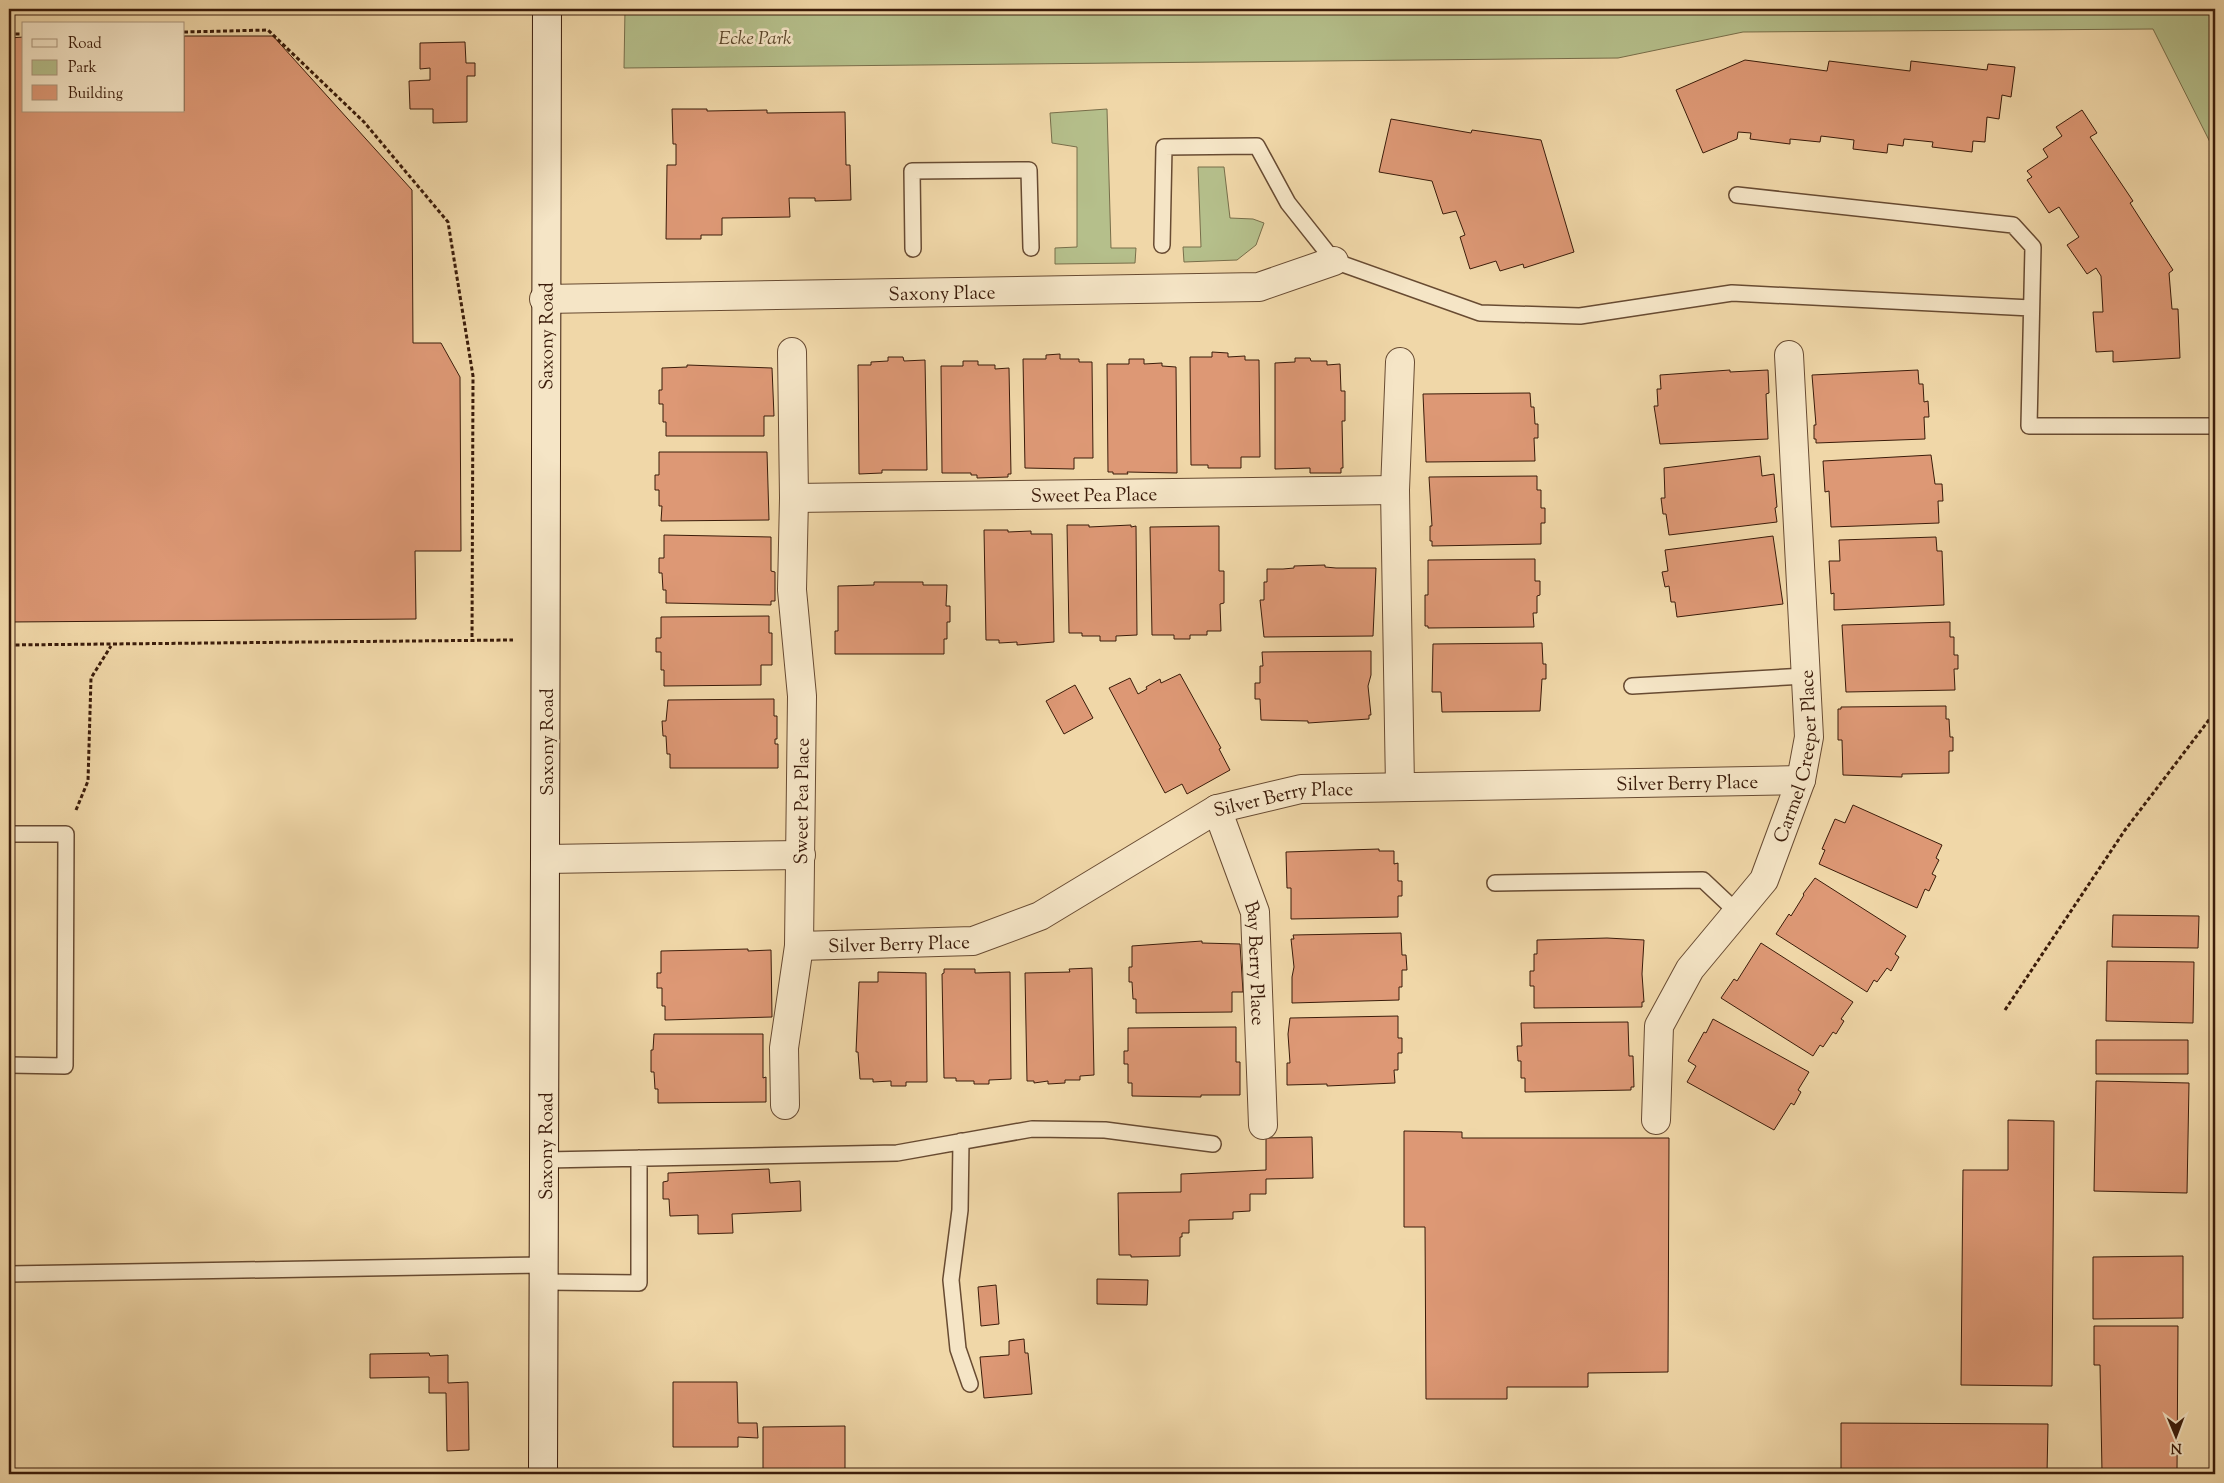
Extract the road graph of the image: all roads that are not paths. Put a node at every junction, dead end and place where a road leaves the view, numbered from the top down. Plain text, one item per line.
1 (547, 9) edge
2 (1736, 195) dead end
3 (1162, 245) dead end
4 (1031, 248) dead end
5 (912, 249) dead end
6 (1334, 261) junction
7 (544, 299) junction
8 (2031, 308) junction
9 (792, 352) dead end
10 (1789, 355) dead end
11 (1400, 362) dead end
12 (2215, 426) edge
13 (1395, 490) junction
14 (794, 498) junction
15 (1805, 676) junction
16 (1632, 686) dead end
17 (1802, 780) junction
18 (1400, 787) junction
19 (1217, 809) junction
20 (9, 834) edge
21 (801, 855) junction
22 (546, 859) junction
23 (1495, 883) dead end
24 (1737, 912) junction
25 (799, 946) junction
26 (9, 1066) edge
27 (785, 1105) dead end
28 (1656, 1120) dead end
29 (1263, 1125) dead end
30 (962, 1142) junction
31 (1213, 1144) dead end
32 (639, 1158) junction
33 (545, 1160) junction
34 (9, 1274) edge
35 (545, 1274) junction
36 (970, 1384) dead end
37 (543, 1474) edge

1 - 7 street, Saxony Road
2 - 8 lane
3 - 6 lane
4 - 5 lane
6 - 7 street, Saxony Place
6 - 8 lane
7 - 22 street, Saxony Road
8 - 12 lane
9 - 14 street, Sweet Pea Place
10 - 15 street, Carmel Creeper Place
11 - 13 street
13 - 14 street, Sweet Pea Place
13 - 18 street
14 - 21 street, Sweet Pea Place
15 - 16 lane
15 - 17 street, Carmel Creeper Place
17 - 18 street, Silver Berry Place
17 - 24 street, Carmel Creeper Place
18 - 19 street, Silver Berry Place
19 - 25 street, Silver Berry Place
19 - 29 street, Bay Berry Place
20 - 26 lane
21 - 22 street
21 - 25 street, Sweet Pea Place
22 - 33 street, Saxony Road
23 - 24 lane
24 - 28 street, Carmel Creeper Place
25 - 27 street, Sweet Pea Place
30 - 31 lane
30 - 32 lane
30 - 36 lane
32 - 33 lane
32 - 35 lane
33 - 35 street, Saxony Road
34 - 35 lane
35 - 37 street, Saxony Road

